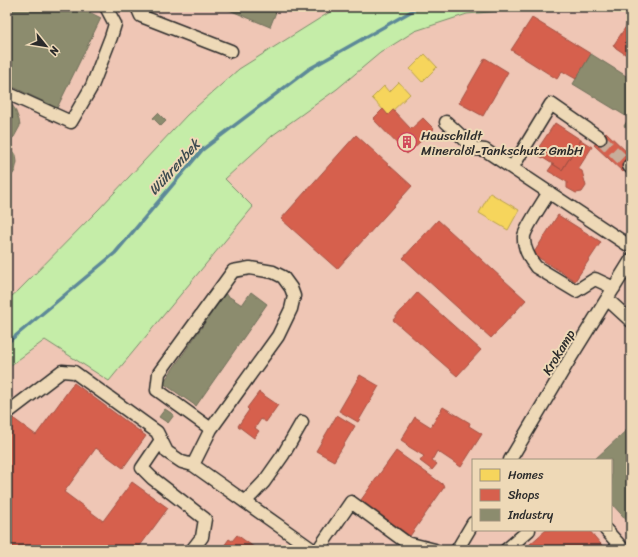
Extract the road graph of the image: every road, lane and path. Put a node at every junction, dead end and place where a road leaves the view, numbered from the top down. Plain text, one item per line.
1 (106, 7) edge
2 (137, 7) edge
3 (231, 50) dead end
4 (7, 93) edge
5 (446, 122) dead end
6 (600, 138) tunnel mouth
7 (512, 168) junction
8 (549, 192) junction
9 (631, 247) edge
10 (631, 260) edge
11 (614, 288) junction
12 (607, 299) junction
13 (631, 321) edge
14 (7, 413) edge
15 (302, 422) dead end
16 (211, 429) junction
17 (161, 440) junction
18 (511, 459) edge
19 (187, 464) junction
20 (244, 502) junction
21 (472, 525) edge
22 (528, 531) edge
23 (607, 531) edge
24 (192, 550) edge
25 (313, 550) edge
26 (318, 550) edge
27 (435, 550) edge
28 (457, 550) edge
29 (506, 550) edge
30 (624, 550) edge

1 - 4 street
2 - 3 street
5 - 7 street
6 - 7 street
7 - 8 street
8 - 9 street
8 - 11 street
10 - 11 street, Krokamp
11 - 12 street, Krokamp
12 - 13 street
12 - 18 street, Krokamp
14 - 17 street
15 - 20 street
16 - 16 street
16 - 19 street
17 - 19 street
17 - 24 street
19 - 20 street
20 - 25 street
21 - 28 street
22 - 29 street
23 - 30 street
26 - 27 street

